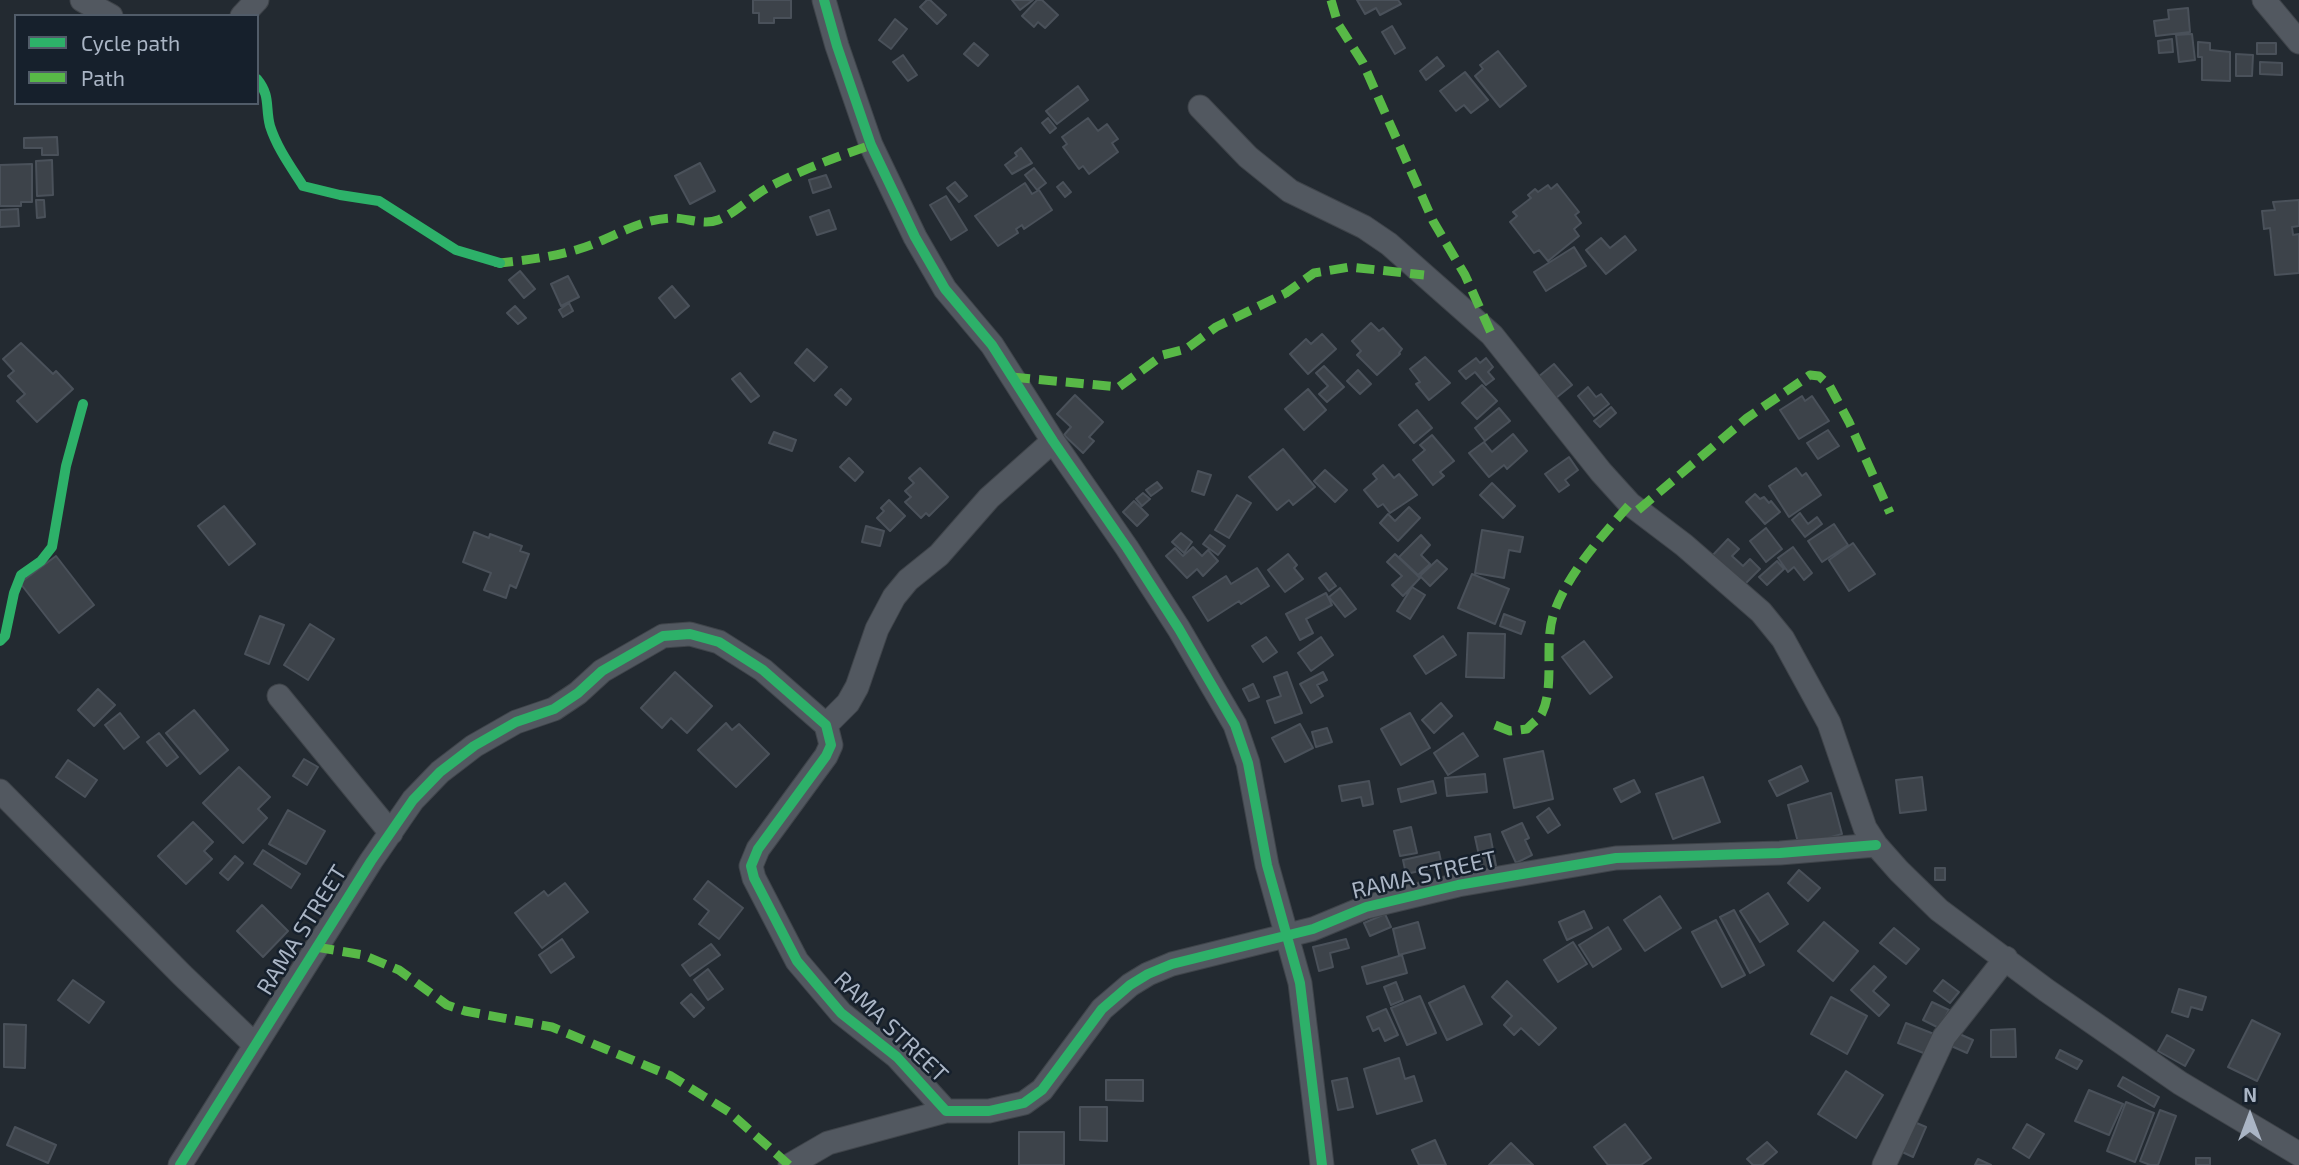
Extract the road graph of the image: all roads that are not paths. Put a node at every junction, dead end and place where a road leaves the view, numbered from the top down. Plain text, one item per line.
1 (82, 0) edge
2 (257, 0) edge
3 (824, 0) edge
4 (2264, 0) edge
5 (107, 14) edge
6 (244, 14) edge
7 (2299, 42) edge
8 (1200, 107) dead end
9 (1053, 441) junction
10 (279, 696) dead end
11 (826, 725) junction
12 (0, 791) edge
13 (391, 833) junction
14 (1877, 845) junction
15 (1287, 936) junction
16 (2006, 958) junction
17 (254, 1044) junction
18 (946, 1111) junction
19 (2299, 1154) edge
20 (180, 1165) edge
21 (790, 1165) edge
22 (1322, 1165) edge
23 (1884, 1165) edge

1 - 5 street
2 - 6 street
3 - 9 street
4 - 7 street
8 - 14 street
9 - 11 street
9 - 15 street
10 - 13 street
11 - 13 street, RAMA STREET
11 - 18 street, RAMA STREET
12 - 17 street
13 - 17 street, RAMA STREET
14 - 15 street, RAMA STREET
14 - 16 street
15 - 18 street, RAMA STREET
15 - 22 street
16 - 19 street
16 - 23 street
17 - 20 street, RAMA STREET
18 - 21 street

